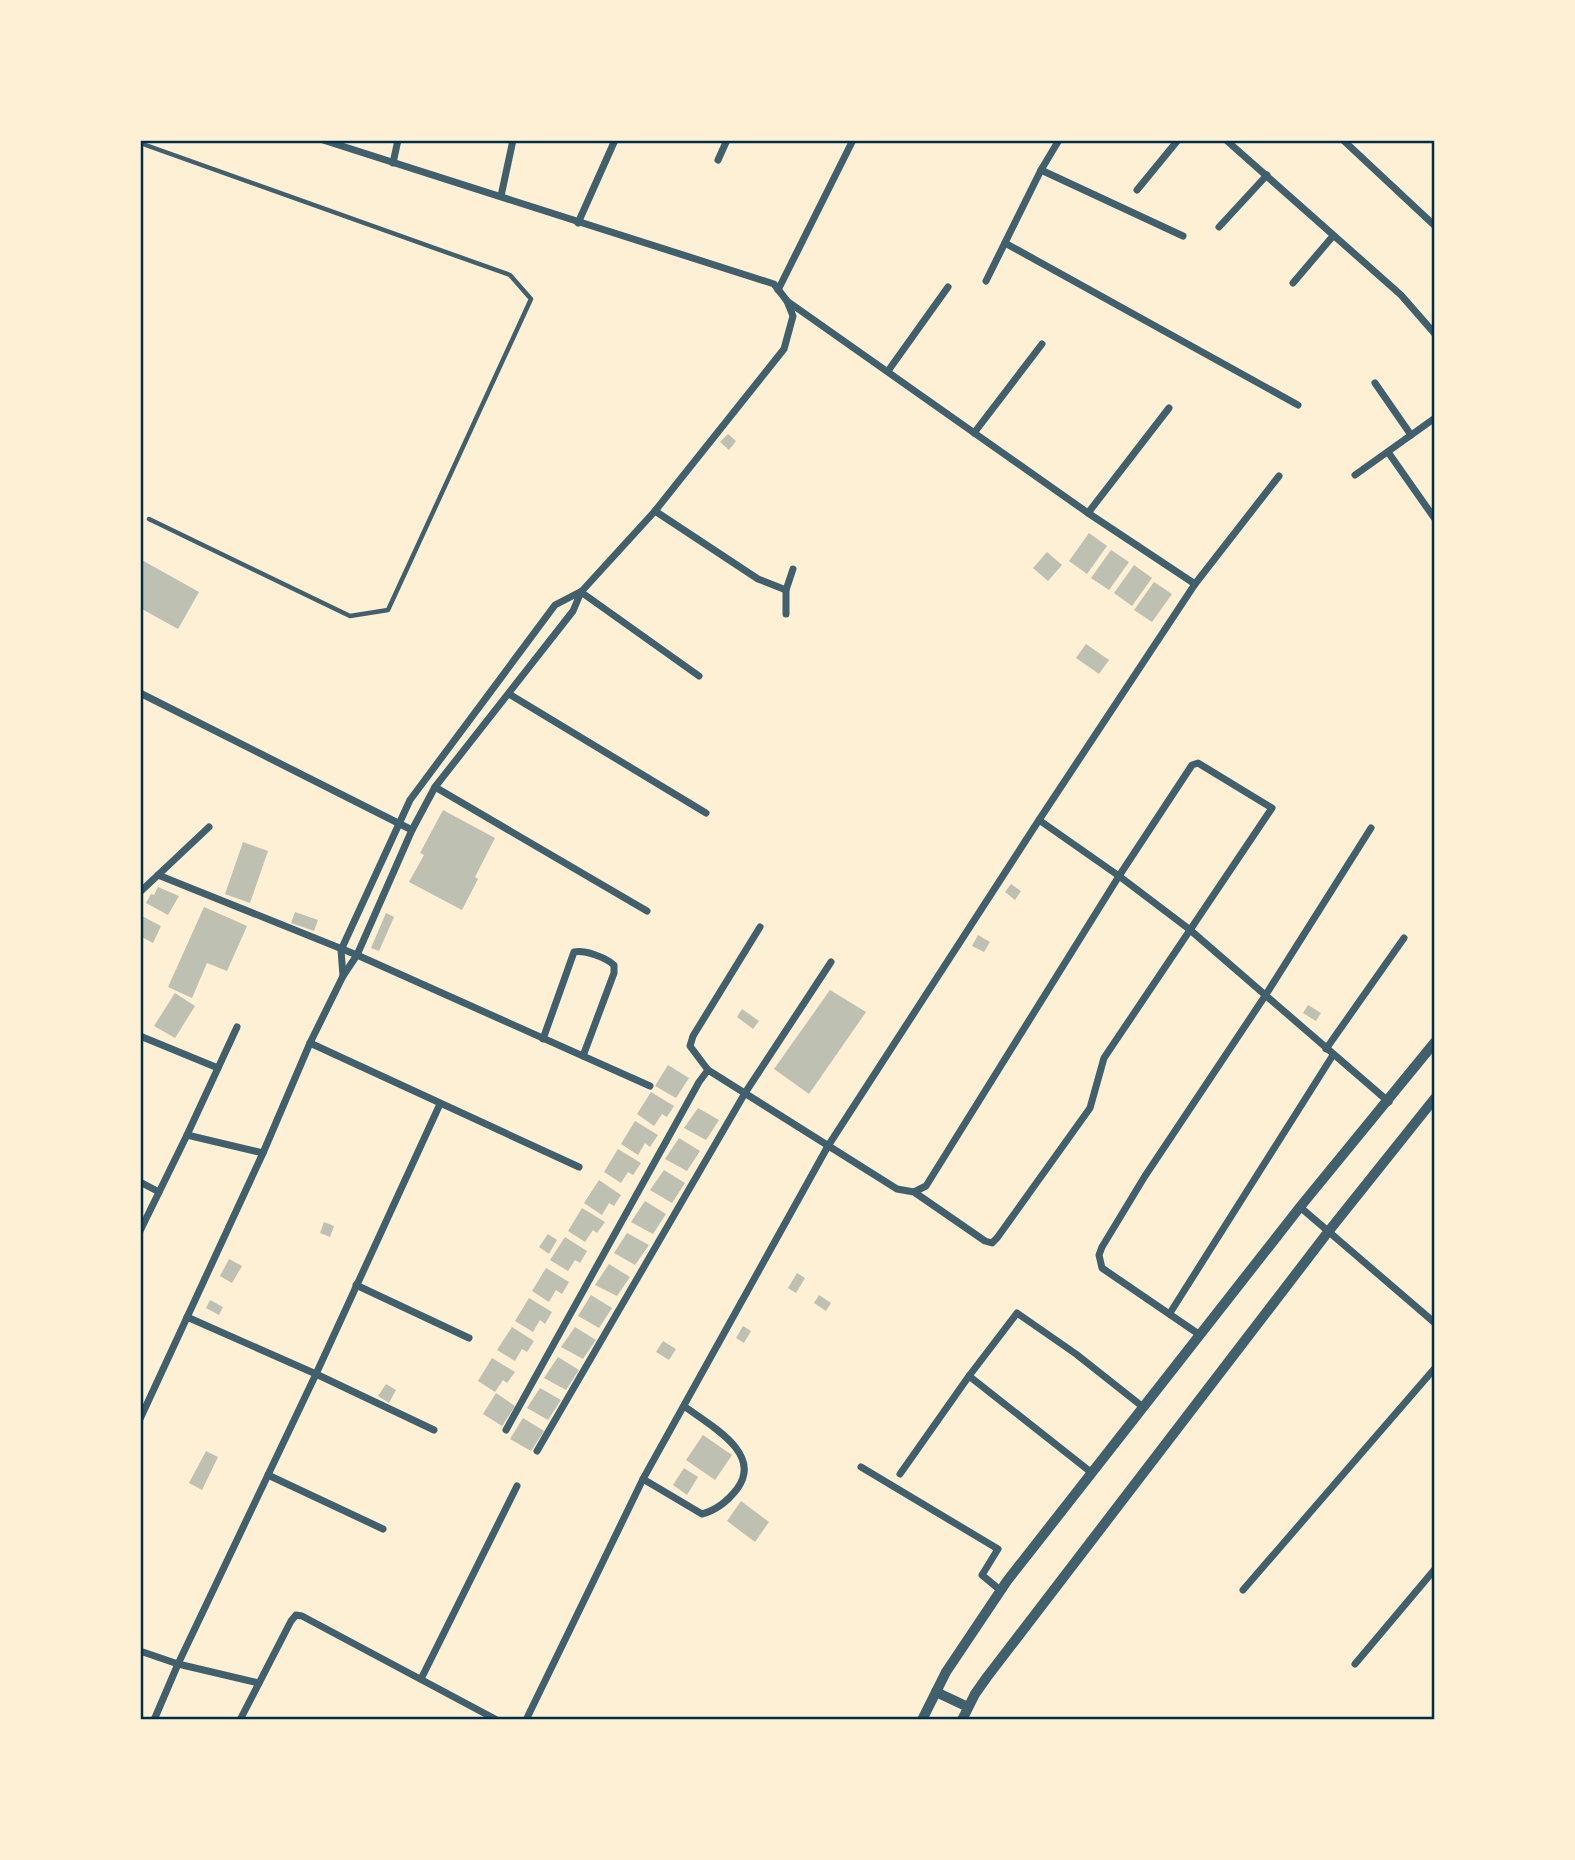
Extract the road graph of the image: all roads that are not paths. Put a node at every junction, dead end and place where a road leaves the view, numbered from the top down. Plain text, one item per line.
1 (323, 140) edge
2 (398, 140) edge
3 (513, 140) edge
4 (615, 140) edge
5 (727, 140) edge
6 (853, 140) edge
7 (1059, 140) edge
8 (1178, 140) edge
9 (1226, 140) edge
10 (1343, 140) edge
11 (140, 142) edge
12 (718, 160) dead end
13 (393, 163) junction
14 (1041, 170) junction
15 (1268, 175) junction
16 (1136, 190) dead end
17 (500, 196) junction
18 (578, 223) junction
19 (1219, 226) dead end
20 (1435, 226) edge
21 (1183, 236) dead end
22 (1333, 236) junction
23 (1005, 243) junction
24 (986, 281) dead end
25 (1293, 283) dead end
26 (948, 287) dead end
27 (778, 290) junction
28 (787, 301) junction
29 (1435, 334) edge
30 (1042, 344) dead end
31 (888, 371) junction
32 (1375, 383) dead end
33 (1298, 405) dead end
34 (1169, 408) dead end
35 (1435, 418) edge
36 (974, 433) junction
37 (1411, 435) junction
38 (1388, 452) junction
39 (1355, 475) dead end
40 (1279, 476) dead end
41 (655, 511) junction
42 (1088, 513) junction
43 (149, 519) dead end
44 (1435, 519) edge
45 (793, 569) dead end
46 (1195, 584) junction
47 (786, 590) junction
48 (581, 592) junction
49 (786, 614) dead end
50 (699, 676) dead end
51 (140, 693) edge
52 (509, 694) junction
53 (435, 787) junction
54 (706, 813) dead end
55 (1039, 820) junction
56 (399, 824) junction
57 (209, 827) dead end
58 (1371, 828) dead end
59 (412, 830) junction
60 (158, 875) junction
61 (1119, 876) junction
62 (140, 892) edge
63 (647, 911) dead end
64 (761, 927) dead end
65 (1189, 929) junction
66 (1404, 938) dead end
67 (341, 950) junction
68 (357, 955) junction
69 (831, 962) dead end
70 (343, 976) junction
71 (1265, 996) junction
72 (237, 1027) dead end
73 (140, 1036) edge
74 (544, 1038) junction
75 (1435, 1042) edge
76 (310, 1043) junction
77 (1329, 1052) junction
78 (583, 1056) junction
79 (218, 1068) junction
80 (708, 1070) junction
81 (650, 1086) dead end
82 (745, 1093) junction
83 (1435, 1098) edge
84 (1389, 1101) junction
85 (440, 1104) junction
86 (187, 1135) junction
87 (828, 1146) junction
88 (262, 1153) junction
89 (579, 1167) dead end
90 (140, 1182) edge
91 (159, 1192) junction
92 (914, 1192) junction
93 (1300, 1207) junction
94 (140, 1231) edge
95 (1328, 1232) junction
96 (356, 1285) junction
97 (1170, 1313) junction
98 (187, 1317) junction
99 (1435, 1322) edge
100 (1200, 1335) junction
101 (469, 1338) dead end
102 (1435, 1368) edge
103 (316, 1374) junction
104 (969, 1376) junction
105 (684, 1406) junction
106 (1143, 1407) junction
107 (140, 1419) edge
108 (434, 1430) dead end
109 (506, 1430) dead end
110 (537, 1451) dead end
111 (861, 1467) dead end
112 (1092, 1473) junction
113 (900, 1474) dead end
114 (268, 1475) junction
115 (643, 1479) junction
116 (517, 1486) dead end
117 (383, 1530) dead end
118 (1435, 1569) edge
119 (1000, 1590) junction
120 (1243, 1590) dead end
121 (140, 1651) edge
122 (178, 1664) junction
123 (1355, 1664) dead end
124 (421, 1679) junction
125 (258, 1683) junction
126 (936, 1692) junction
127 (968, 1707) junction
128 (154, 1720) edge
129 (240, 1720) edge
130 (496, 1720) edge
131 (527, 1720) edge
132 (922, 1720) edge
133 (962, 1720) edge

1 - 13 street
2 - 13 street
3 - 17 street
4 - 18 street
5 - 12 street
6 - 27 street
7 - 14 street
8 - 16 street
9 - 15 street
10 - 20 street
11 - 43 lane
13 - 17 street
14 - 21 street
14 - 23 street
15 - 19 street
15 - 22 street
17 - 18 street
18 - 27 street
22 - 25 street
22 - 29 street
23 - 24 street
23 - 33 street
26 - 31 street
27 - 28 street
28 - 31 street
28 - 41 street
30 - 36 street
31 - 36 street
32 - 37 street
34 - 42 street
35 - 37 street
36 - 42 street
37 - 38 street
38 - 39 street
38 - 44 street
40 - 46 street
41 - 47 street
41 - 48 street
42 - 46 street
45 - 47 street
46 - 55 street
47 - 49 street
48 - 50 street
48 - 52 street
48 - 56 street
51 - 56 street
52 - 53 street
52 - 54 street
53 - 59 street
53 - 63 street
55 - 61 street
55 - 87 street
56 - 59 street
56 - 67 street
57 - 60 street
58 - 71 street
59 - 68 street
60 - 62 street
60 - 67 street
61 - 65 street
61 - 65 street
61 - 92 street
64 - 80 street
65 - 71 street
65 - 92 street
66 - 77 street
67 - 68 street
67 - 70 street
68 - 70 street
68 - 74 street
69 - 82 street
70 - 76 street
71 - 77 street
71 - 97 street
72 - 79 street
73 - 79 street
74 - 78 street
74 - 78 street
75 - 84 street
76 - 85 street
76 - 88 street
77 - 84 street
77 - 97 street
78 - 81 street
79 - 86 street
80 - 82 street
80 - 109 street
82 - 87 street
82 - 110 street
83 - 95 street
84 - 93 street
85 - 89 street
85 - 96 street
86 - 88 street
86 - 91 street
87 - 92 street
87 - 105 street
88 - 98 street
90 - 91 street
91 - 94 street
93 - 95 street
93 - 100 street
95 - 99 street
95 - 127 street
96 - 101 street
96 - 103 street
97 - 100 street
98 - 103 street
98 - 107 street
100 - 106 street
102 - 120 street
103 - 108 street
103 - 114 street
104 - 106 street
104 - 112 street
104 - 113 street
105 - 115 street
105 - 115 street
106 - 112 street
111 - 119 street
112 - 119 street
114 - 117 street
114 - 122 street
115 - 131 street
116 - 124 street
118 - 123 street
119 - 126 street
121 - 122 street
122 - 125 street
122 - 128 street
124 - 125 street
124 - 130 street
125 - 129 street
126 - 127 street
126 - 132 street
127 - 133 street

